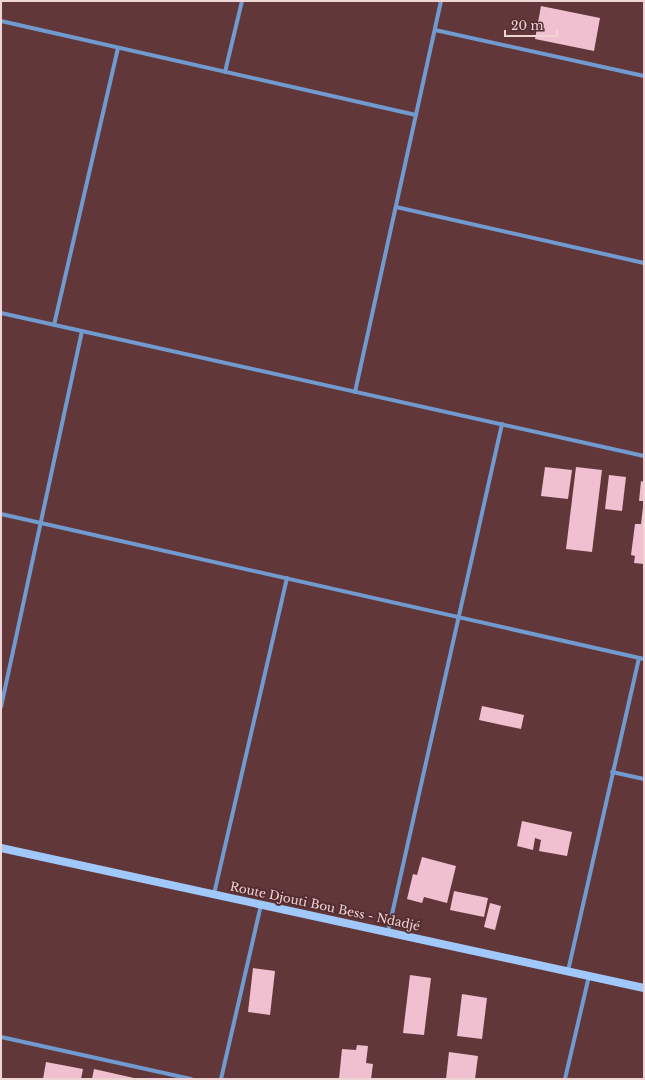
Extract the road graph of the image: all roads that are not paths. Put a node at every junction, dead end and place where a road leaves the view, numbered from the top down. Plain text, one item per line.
1 (242, 1) edge
2 (441, 1) edge
3 (1, 21) edge
4 (435, 30) junction
5 (118, 48) junction
6 (225, 72) junction
7 (644, 76) edge
8 (416, 115) junction
9 (396, 207) junction
10 (644, 263) edge
11 (1, 313) edge
12 (54, 325) junction
13 (82, 331) junction
14 (355, 392) junction
15 (502, 424) junction
16 (644, 456) edge
17 (1, 514) edge
18 (42, 523) junction
19 (287, 578) junction
20 (460, 617) junction
21 (639, 658) junction
22 (644, 659) edge
23 (1, 707) edge
24 (612, 772) junction
25 (644, 779) edge
26 (1, 848) edge
27 (214, 894) junction
28 (261, 905) junction
29 (388, 932) junction
30 (568, 972) junction
31 (589, 976) junction
32 (644, 988) edge
33 (1, 1037) edge
34 (191, 1079) edge
35 (221, 1079) edge
36 (565, 1079) edge

1 - 6 street
2 - 4 street
3 - 5 street
4 - 7 street
4 - 8 street
5 - 6 street
5 - 12 street
6 - 8 street
8 - 9 street
9 - 10 street
9 - 14 street
11 - 12 street
12 - 13 street
13 - 14 street
13 - 18 street
14 - 15 street
15 - 16 street
15 - 20 street
17 - 18 street
18 - 19 street
18 - 23 street
19 - 20 street
19 - 27 street
20 - 21 street
20 - 29 street
21 - 22 street
21 - 24 street
24 - 25 street
24 - 30 street
26 - 27 main road, Route Djouti Bou Bess - Ndadjé
27 - 28 main road, Route Djouti Bou Bess - Ndadjé
28 - 29 main road, Route Djouti Bou Bess - Ndadjé
28 - 35 street
29 - 30 main road, Route Djouti Bou Bess - Ndadjé
30 - 31 main road, Route Djouti Bou Bess - Ndadjé
31 - 32 main road, Route Djouti Bou Bess - Ndadjé
31 - 36 street
33 - 34 street

